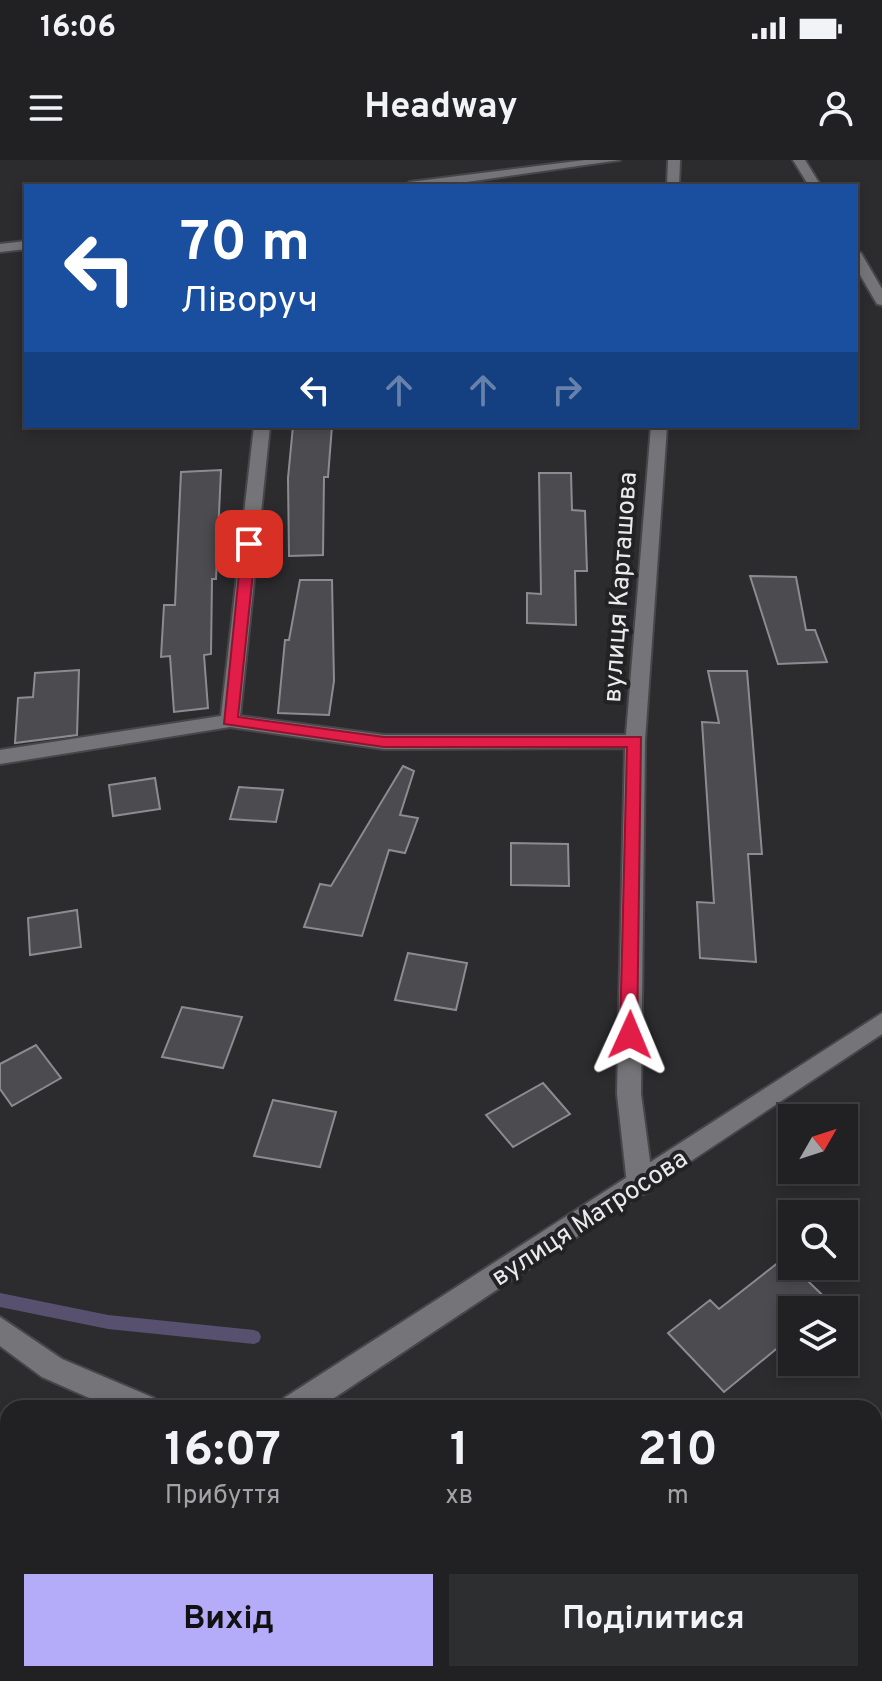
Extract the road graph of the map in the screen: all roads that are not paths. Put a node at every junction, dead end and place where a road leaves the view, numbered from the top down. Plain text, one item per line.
1 (614, 160) edge
2 (674, 160) edge
3 (799, 160) edge
4 (426, 184) edge
5 (673, 184) edge
6 (814, 184) edge
7 (24, 245) edge
8 (0, 248) edge
9 (858, 259) edge
10 (882, 301) edge
11 (262, 428) edge
12 (659, 428) edge
13 (230, 721) junction
14 (635, 741) junction
15 (0, 757) edge
16 (882, 1022) edge
17 (640, 1184) junction
18 (0, 1330) edge
19 (126, 1400) edge
20 (306, 1400) edge

1 - 4 street
2 - 5 street
3 - 6 street
7 - 8 street
9 - 10 street
11 - 13 street
12 - 14 street, вулиця Карташова
13 - 14 street
13 - 15 street
14 - 17 street, вулиця Карташова
16 - 17 street, вулиця Матросова
17 - 20 street, вулиця Матросова
18 - 19 street

